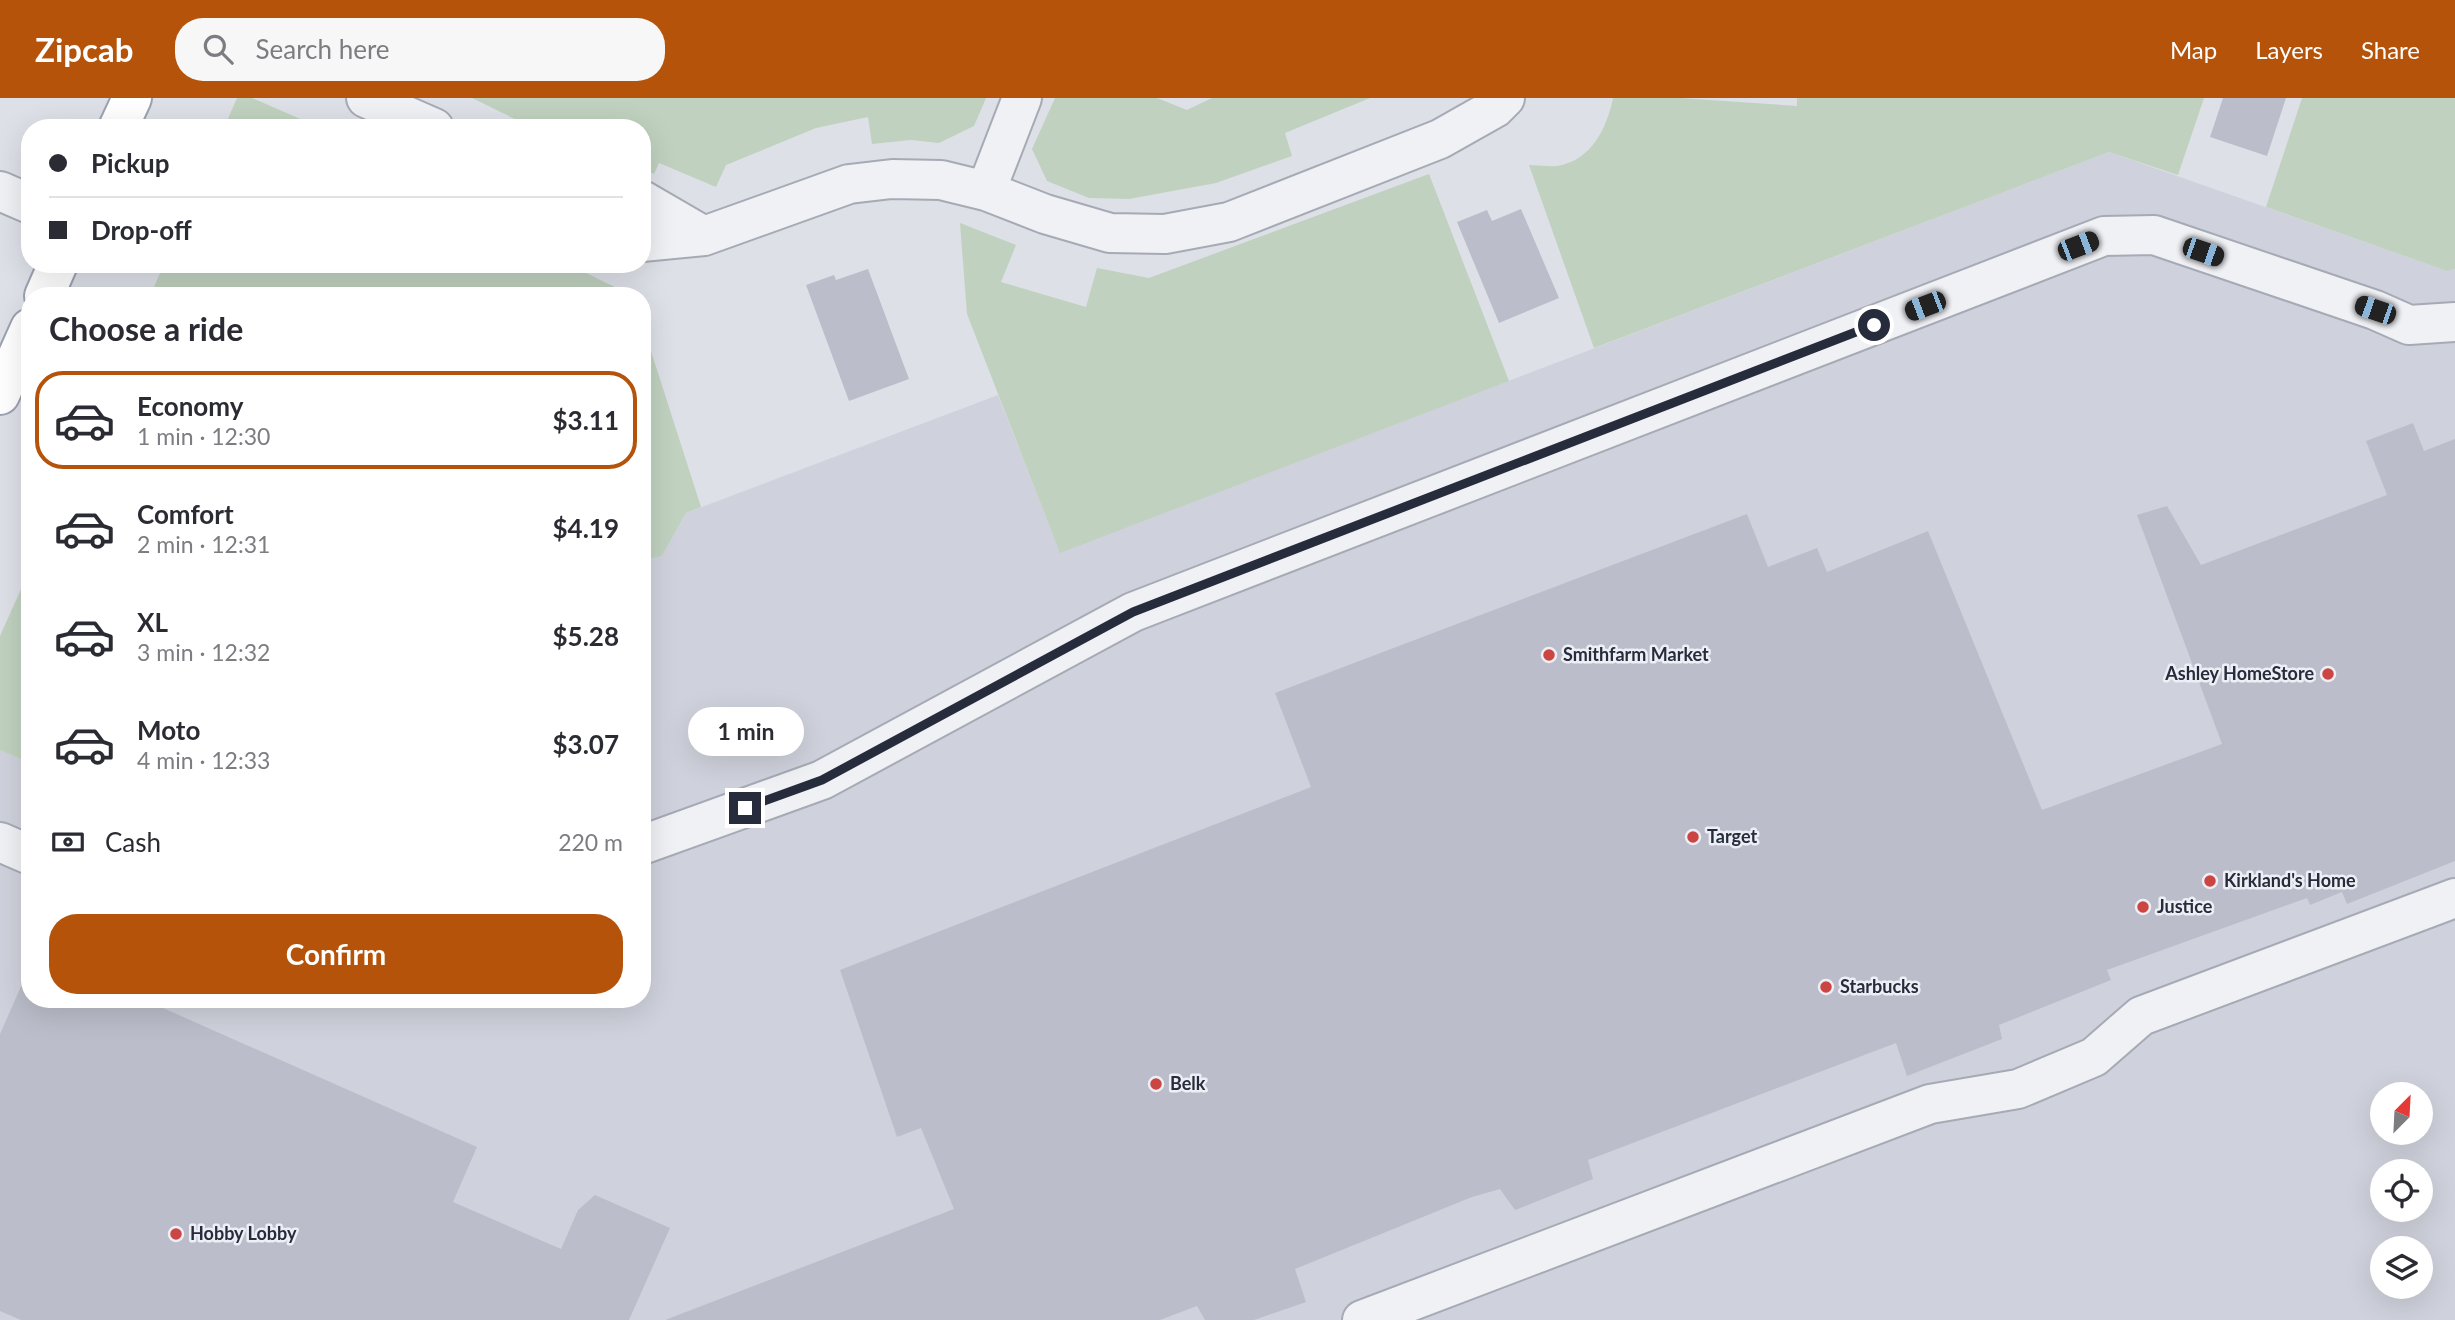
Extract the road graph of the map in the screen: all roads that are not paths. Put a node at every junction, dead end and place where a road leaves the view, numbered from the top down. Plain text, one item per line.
1 (132, 98) edge
2 (366, 98) edge
3 (1023, 98) edge
4 (1505, 98) edge
5 (122, 119) edge
6 (414, 119) edge
7 (0, 191) edge
8 (986, 191) junction
9 (21, 200) edge
10 (651, 205) edge
11 (704, 236) junction
12 (651, 241) edge
13 (2455, 322) edge
14 (17, 339) edge
15 (0, 395) edge
16 (0, 842) edge
17 (651, 842) edge
18 (21, 851) edge
19 (2455, 898) edge
20 (1362, 1320) edge

1 - 5 main road
2 - 6 street
3 - 8 street
4 - 8 street
7 - 9 street
8 - 11 street
10 - 11 street
11 - 12 street
13 - 17 street
14 - 15 main road
16 - 18 street
19 - 20 street

